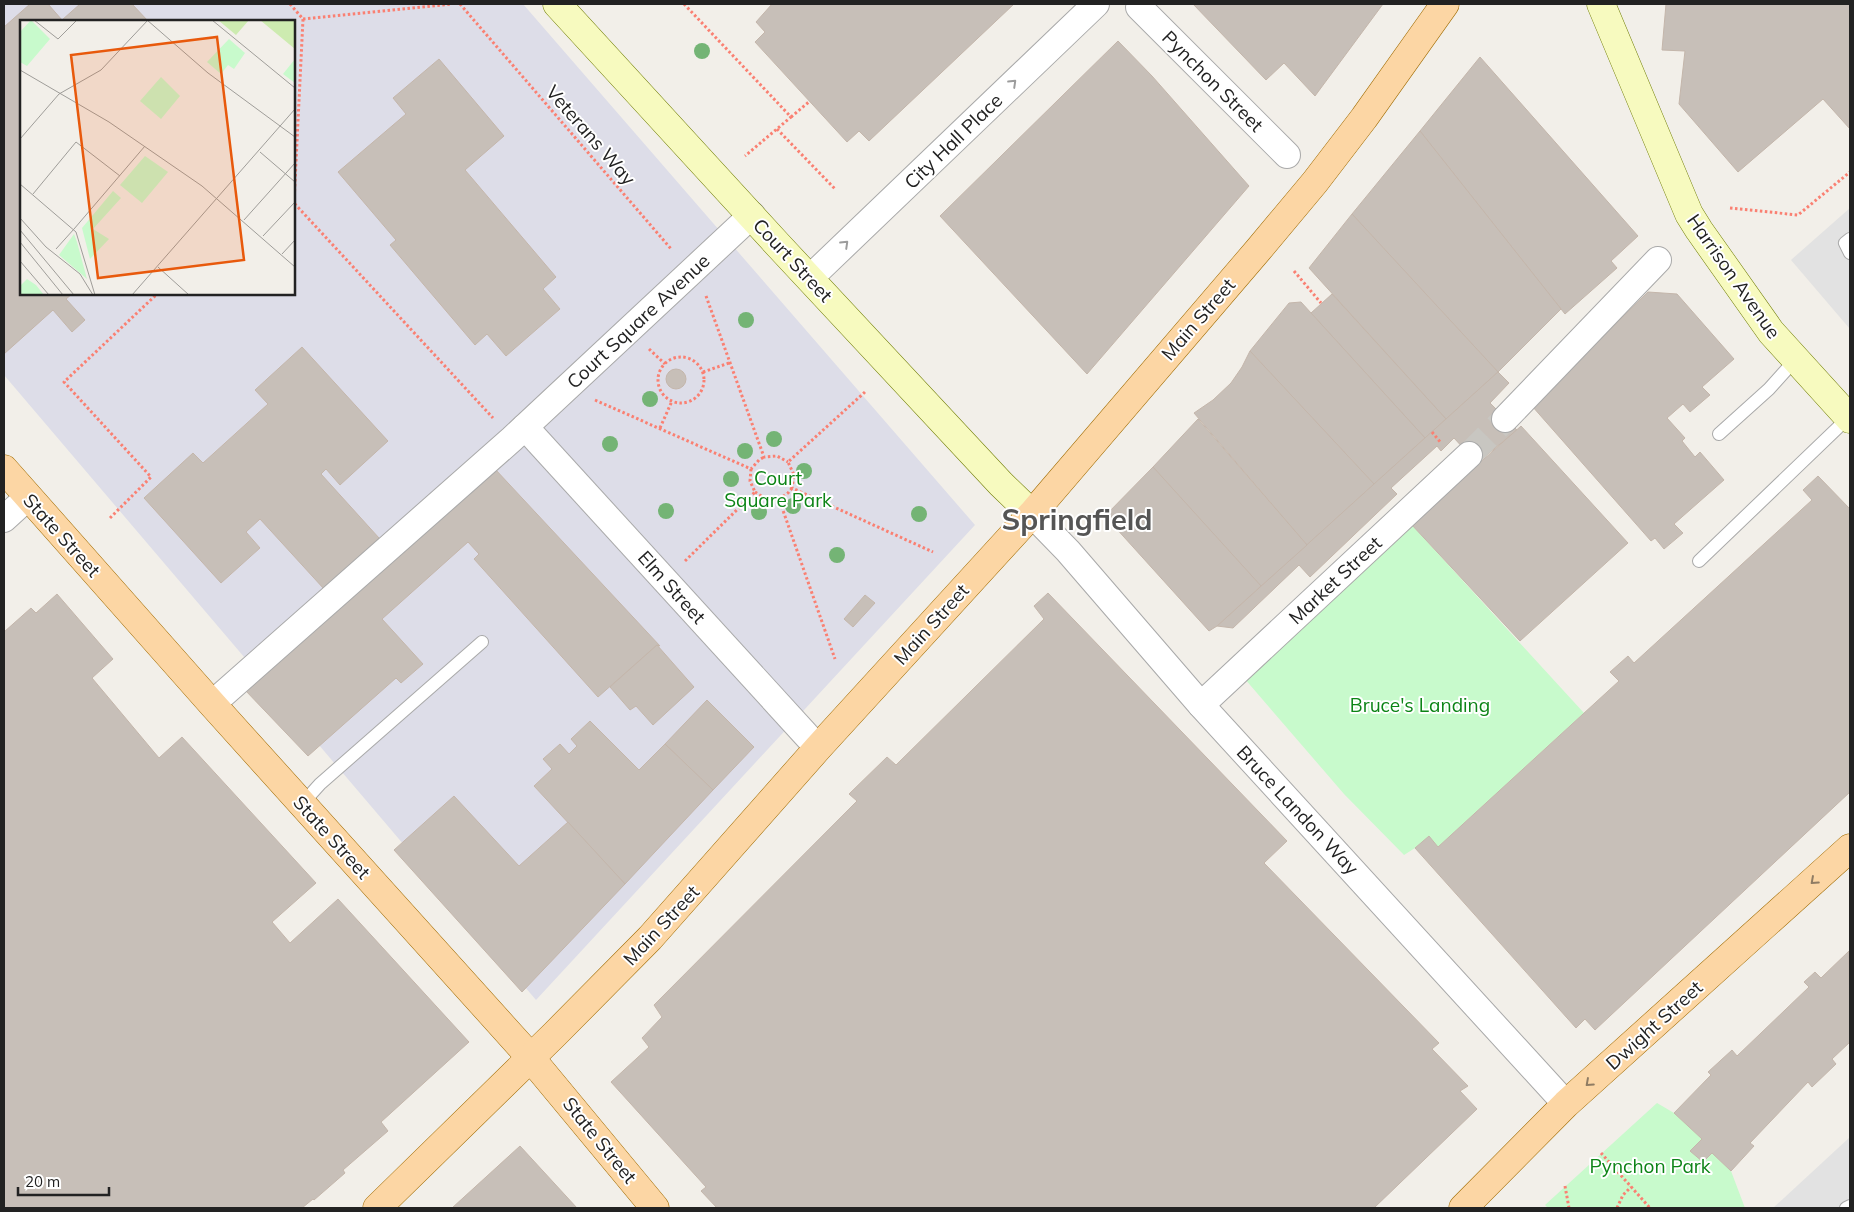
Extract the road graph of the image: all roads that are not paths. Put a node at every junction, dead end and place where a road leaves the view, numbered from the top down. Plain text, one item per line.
1 (557, 4) edge
2 (1096, 4) edge
3 (1444, 4) edge
4 (1601, 4) edge
5 (1139, 7) dead end
6 (1287, 155) dead end
7 (752, 215) junction
8 (1850, 239) edge
9 (1850, 253) edge
10 (1658, 260) dead end
11 (810, 278) junction
12 (1796, 359) junction
13 (1849, 418) edge
14 (1505, 419) tunnel mouth
15 (518, 433) junction
16 (1719, 434) dead end
17 (1469, 455) tunnel mouth
18 (4, 469) edge
19 (28, 497) junction
20 (1032, 514) junction
21 (4, 518) edge
22 (1699, 561) dead end
23 (482, 642) dead end
24 (212, 704) junction
25 (1201, 705) junction
26 (818, 748) junction
27 (302, 804) junction
28 (1850, 848) edge
29 (531, 1058) junction
30 (1566, 1104) junction
31 (1850, 1205) edge
32 (377, 1208) edge
33 (655, 1208) edge
34 (1463, 1208) edge
35 (1846, 1208) edge

1 - 7 main road, Court Street
11 -> 2 street, City Hall Place
3 - 20 main road, Main Street
4 - 12 main road, Harrison Avenue
5 - 6 street, Pynchon Street
7 - 11 main road, Court Street
7 - 15 street, Court Square Avenue
8 - 9 lane
10 - 14 street
11 - 20 main road, Court Street
12 - 13 main road, Harrison Avenue
12 - 16 lane
13 - 22 lane
15 - 24 street, Court Square Avenue
15 - 26 street, Elm Street
17 - 25 street, Market Street
18 - 19 main road, State Street
19 - 21 street
19 - 24 main road, State Street
20 - 25 street, Bruce Landon Way
20 - 26 main road, Main Street
23 - 27 lane
24 - 27 main road, State Street
25 - 30 street, Bruce Landon Way
26 - 29 main road, Main Street
27 - 29 main road, State Street
28 -> 30 main road, Dwight Street
29 - 32 main road, Main Street
29 - 33 main road, State Street
30 - 34 main road, Dwight Street
31 - 35 lane

